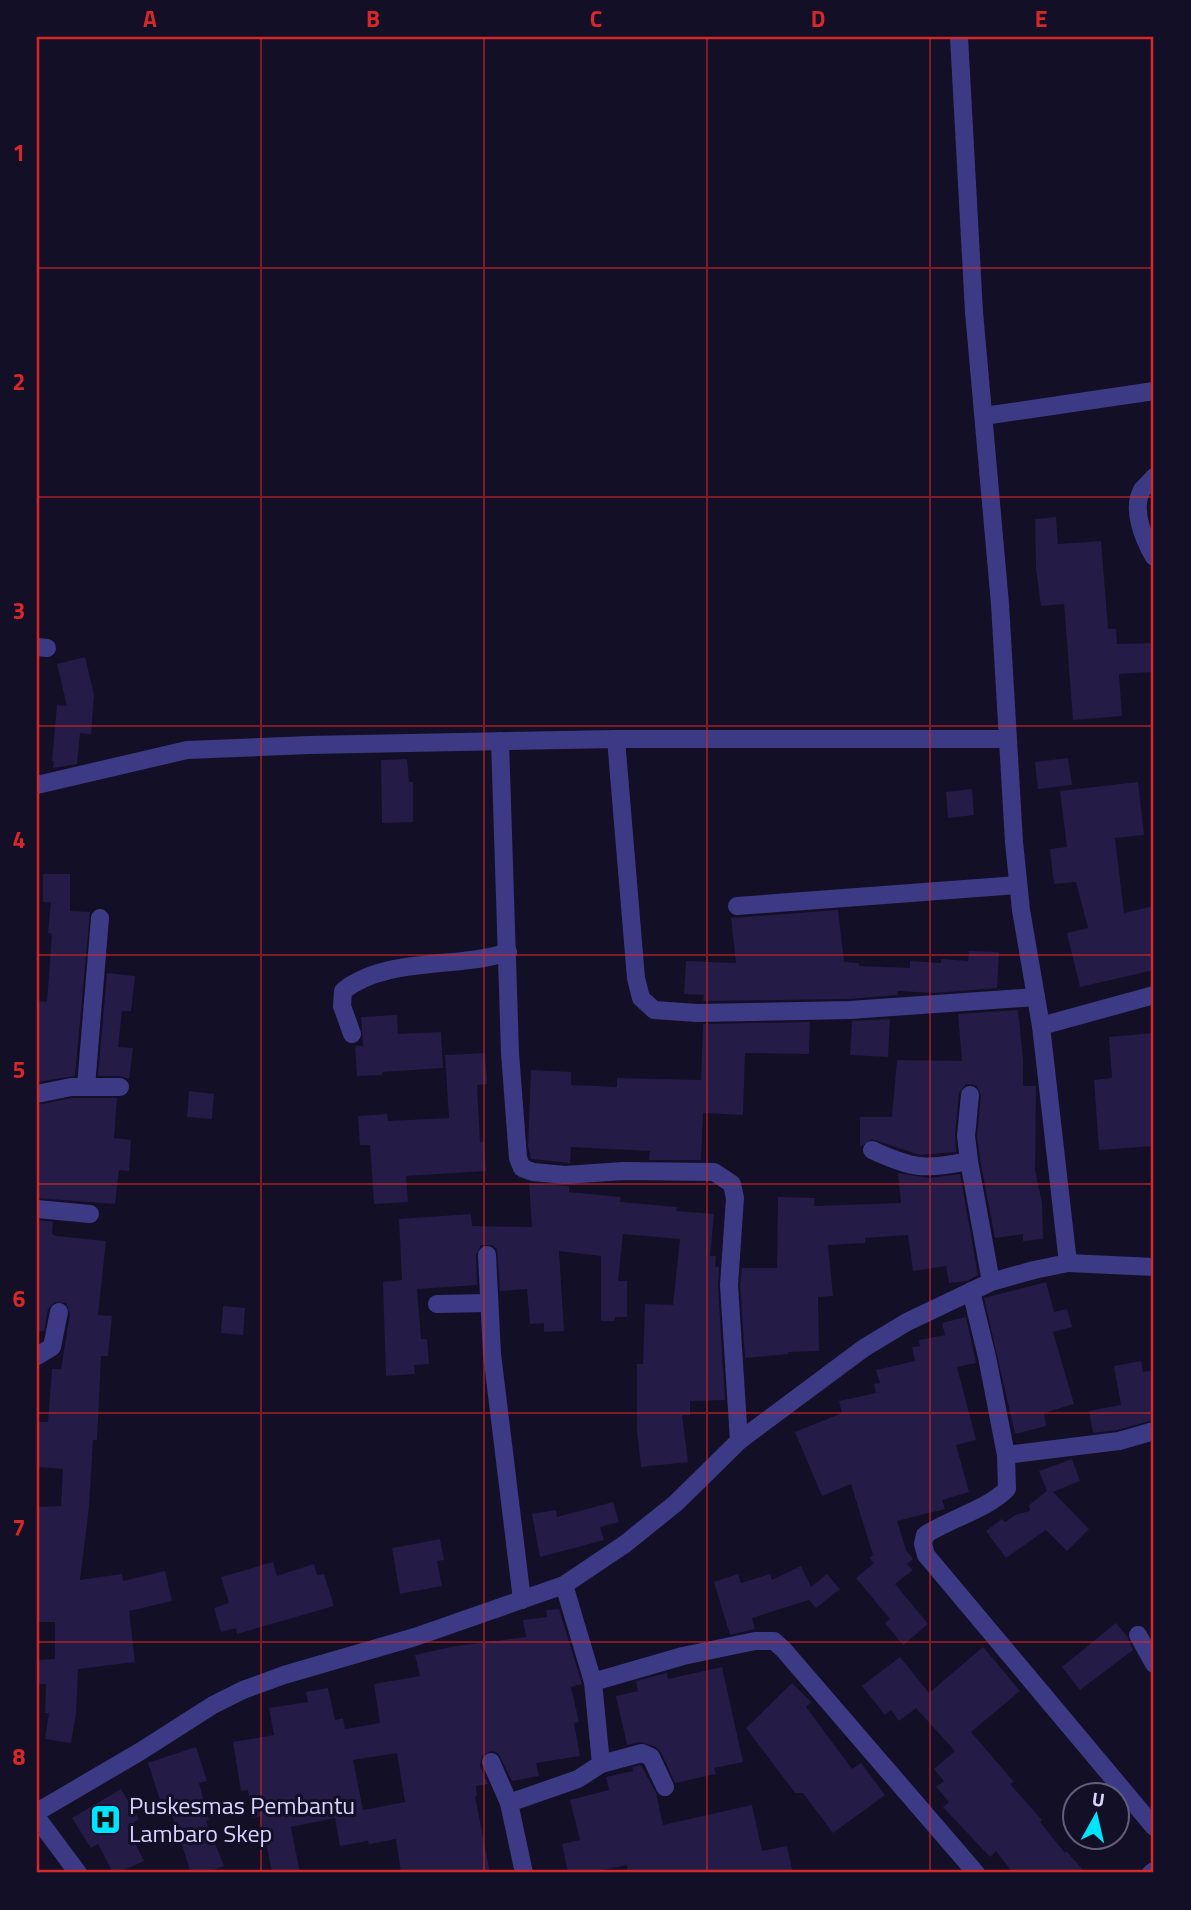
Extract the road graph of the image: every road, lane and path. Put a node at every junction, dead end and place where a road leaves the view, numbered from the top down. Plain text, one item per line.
1 (959, 37) edge
2 (1154, 391) edge
3 (984, 416) junction
4 (1154, 477) edge
5 (1154, 557) edge
6 (617, 739) junction
7 (1007, 739) junction
8 (500, 741) junction
9 (37, 785) edge
10 (1018, 885) junction
11 (737, 906) dead end
12 (100, 918) dead end
13 (508, 952) junction
14 (1154, 996) edge
15 (1036, 997) junction
16 (1041, 1026) junction
17 (352, 1034) dead end
18 (86, 1086) junction
19 (120, 1087) dead end
20 (37, 1094) edge
21 (970, 1095) dead end
22 (872, 1150) dead end
23 (968, 1161) junction
24 (37, 1209) edge
25 (90, 1214) dead end
26 (487, 1255) dead end
27 (1068, 1263) junction
28 (1154, 1268) edge
29 (991, 1282) junction
30 (971, 1291) junction
31 (489, 1303) junction
32 (437, 1304) dead end
33 (59, 1312) dead end
34 (37, 1356) edge
35 (1154, 1430) edge
36 (739, 1441) junction
37 (1006, 1455) junction
38 (564, 1585) junction
39 (522, 1600) junction
40 (1138, 1635) dead end
41 (1154, 1664) edge
42 (593, 1682) junction
43 (491, 1762) dead end
44 (601, 1764) junction
45 (665, 1787) dead end
46 (509, 1803) junction
47 (37, 1812) edge
48 (37, 1818) edge
49 (1154, 1827) edge
50 (78, 1873) edge
51 (524, 1873) edge
52 (976, 1873) edge

1 - 3 street
2 - 3 street
3 - 7 street
4 - 5 street
6 - 7 street
6 - 8 street
6 - 15 street
7 - 10 street
8 - 9 street
8 - 13 street
10 - 11 street
10 - 15 street
12 - 18 street
13 - 17 street
13 - 36 street
14 - 16 street
15 - 16 street
16 - 27 street
18 - 19 street
18 - 20 street
21 - 23 street
22 - 23 street
23 - 29 street
24 - 25 street
26 - 31 street
27 - 28 street
27 - 29 street
29 - 30 street
30 - 36 street
30 - 37 street
31 - 32 street
31 - 39 street
33 - 34 street
35 - 37 street
36 - 38 street
37 - 49 street
38 - 39 street
38 - 42 street
39 - 47 street
40 - 41 street
42 - 44 street
42 - 52 street
43 - 46 street
44 - 45 street
44 - 46 street
46 - 51 street
48 - 50 street

